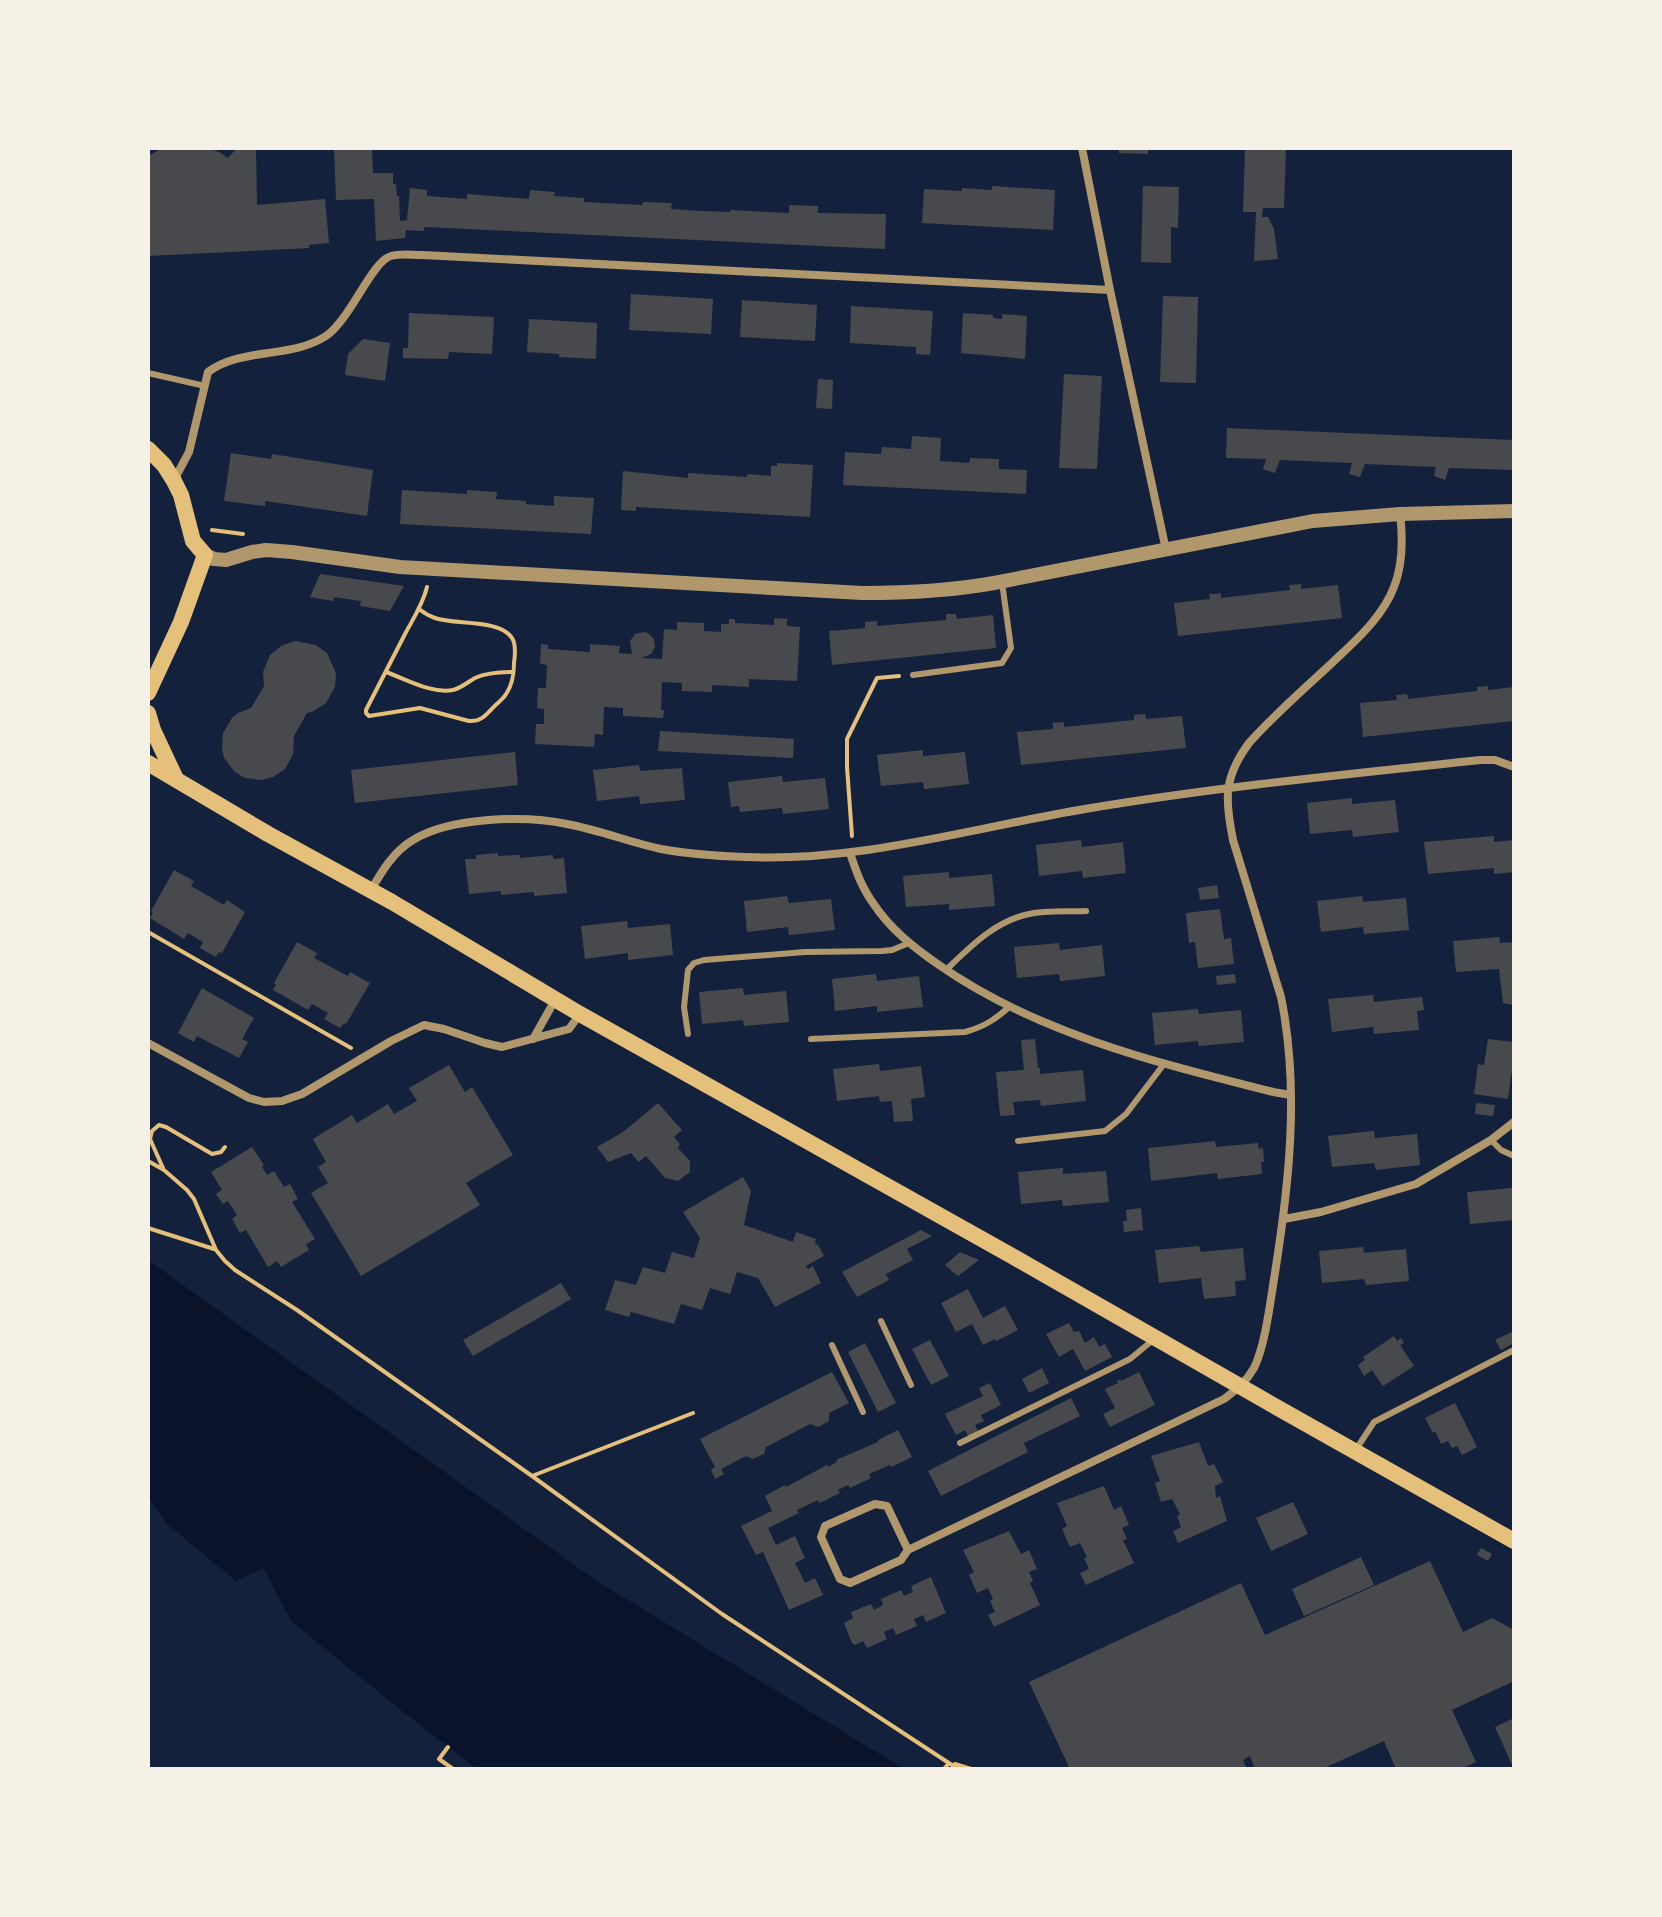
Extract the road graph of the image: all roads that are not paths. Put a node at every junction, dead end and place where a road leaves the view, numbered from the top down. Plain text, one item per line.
1 (1082, 148) edge
2 (1110, 290) junction
3 (148, 373) edge
4 (205, 386) junction
5 (148, 449) edge
6 (174, 481) junction
7 (1514, 511) edge
8 (1400, 514) junction
9 (1166, 550) junction
10 (205, 555) junction
11 (1002, 582) junction
12 (913, 675) road end
13 (148, 693) edge
14 (148, 713) edge
15 (148, 763) edge
16 (1514, 767) edge
17 (176, 780) junction
18 (1228, 787) junction
19 (850, 853) junction
20 (371, 890) junction
21 (1086, 911) dead end
22 (909, 943) junction
23 (946, 970) junction
24 (555, 999) junction
25 (1009, 1007) junction
26 (580, 1014) junction
27 (688, 1034) dead end
28 (533, 1039) junction
29 (811, 1039) dead end
30 (148, 1043) edge
31 (1164, 1064) junction
32 (1291, 1095) junction
33 (1514, 1122) edge
34 (1491, 1140) junction
35 (1018, 1141) dead end
36 (1514, 1156) edge
37 (1284, 1219) junction
38 (881, 1321) dead end
39 (1156, 1338) junction
40 (832, 1345) dead end
41 (1514, 1350) edge
42 (911, 1385) dead end
43 (1241, 1386) junction
44 (863, 1412) dead end
45 (960, 1443) dead end
46 (1355, 1451) junction
47 (1514, 1541) edge
48 (908, 1550) junction

1 - 2 street
2 - 4 street
2 - 9 street
3 - 4 lane
4 - 6 street
5 - 6 main road
6 - 10 main road
7 - 8 street
8 - 9 street
8 - 18 street
9 - 11 street
10 - 11 street
10 - 13 main road
11 - 12 lane
14 - 17 main road
15 - 17 main road
16 - 18 street
17 - 20 main road
18 - 19 street
18 - 32 street
19 - 20 street
19 - 22 street
20 - 24 main road
21 - 23 lane
22 - 23 street
22 - 27 lane
23 - 25 street
24 - 26 main road
24 - 28 street
25 - 29 lane
25 - 31 street
26 - 28 street
26 - 39 main road
28 - 30 street
31 - 32 street
31 - 35 lane
32 - 37 street
33 - 34 street
34 - 36 lane
34 - 37 street
37 - 43 street
38 - 42 lane
39 - 43 main road
39 - 45 lane
40 - 44 lane
41 - 46 lane
43 - 46 main road
43 - 48 street
46 - 47 main road
48 - 48 street

